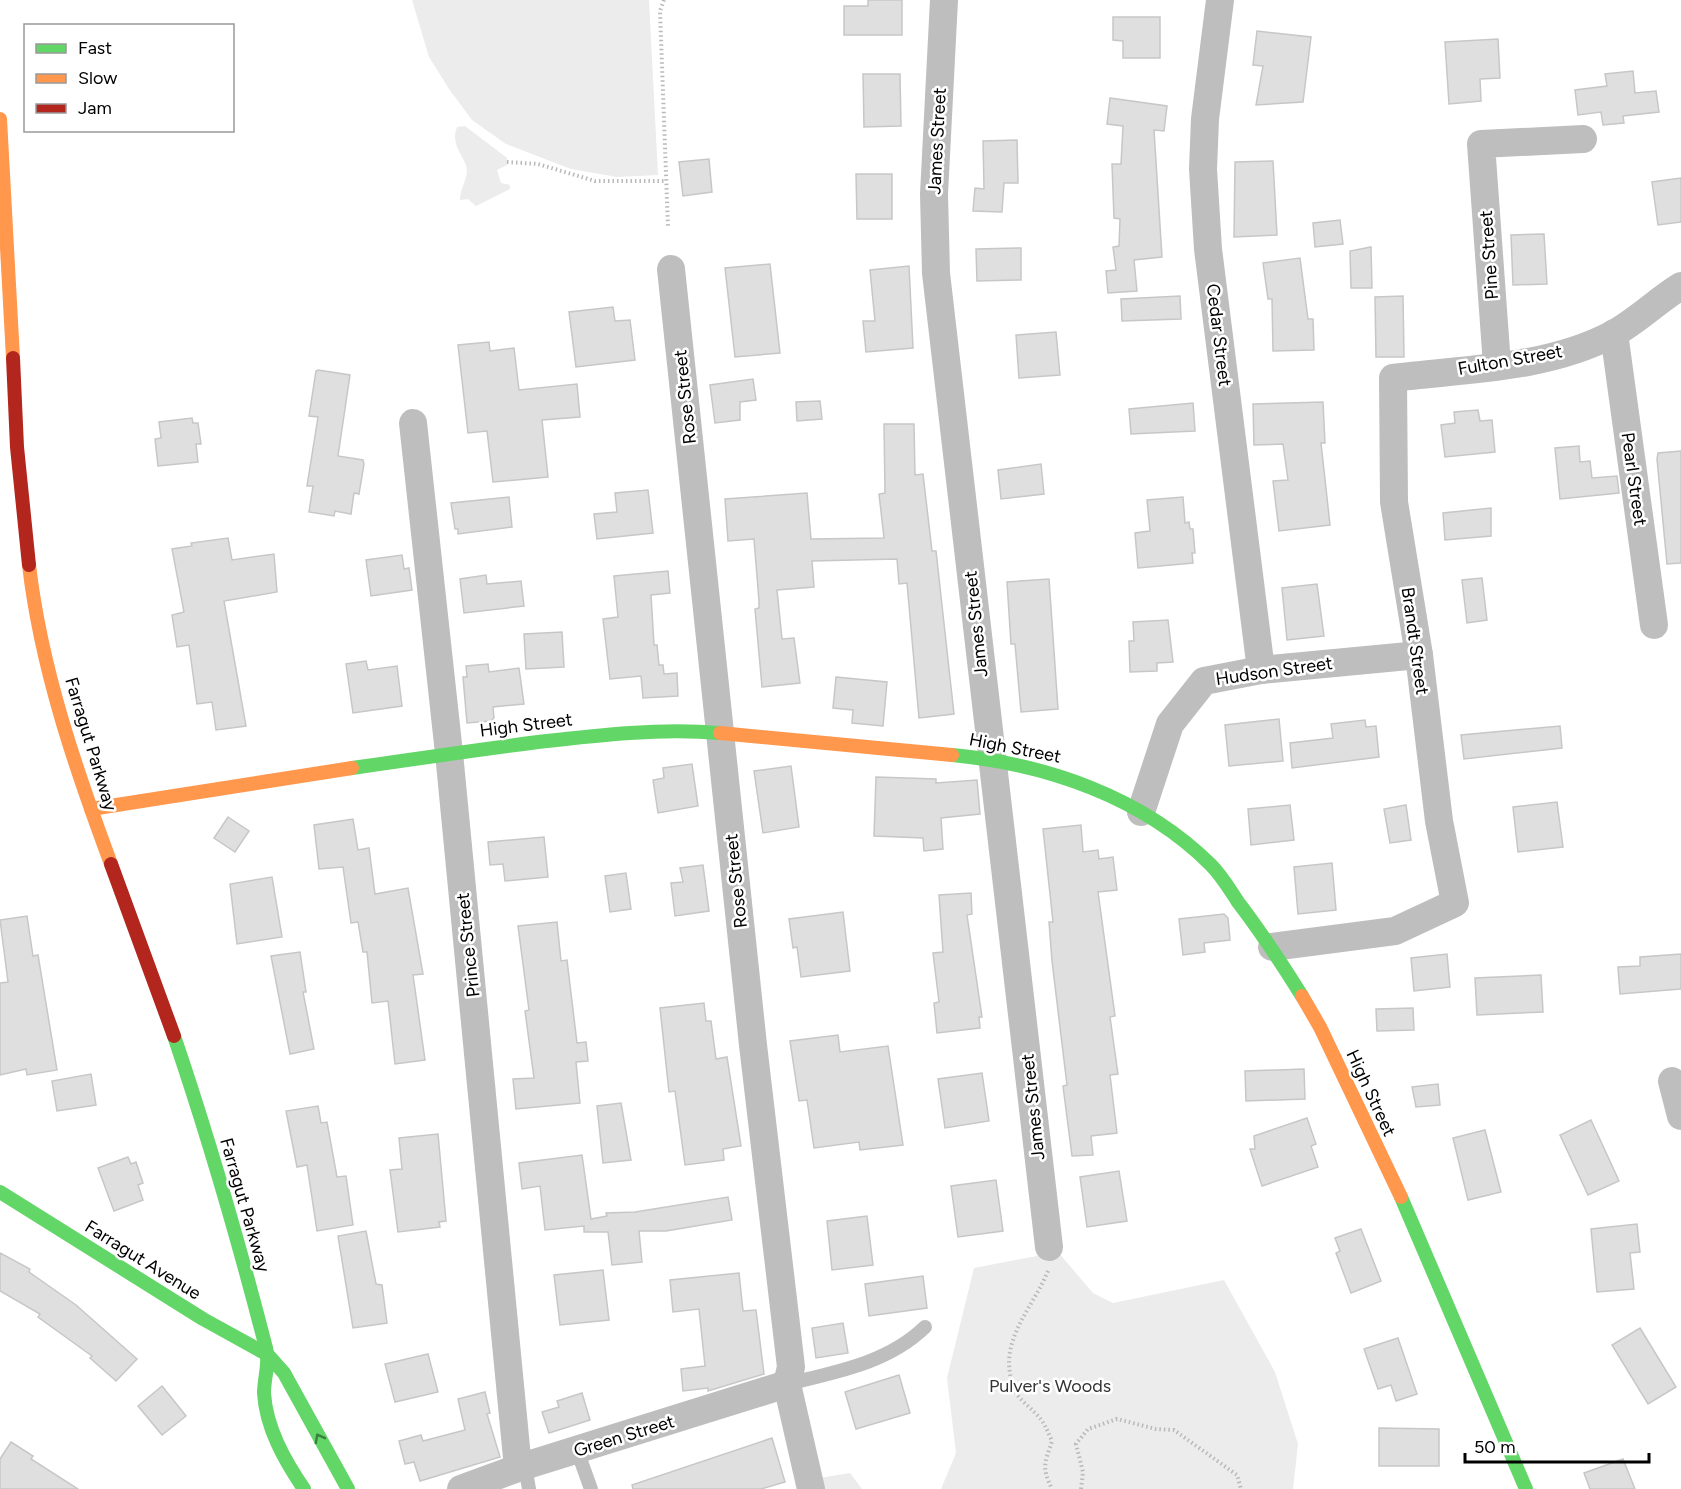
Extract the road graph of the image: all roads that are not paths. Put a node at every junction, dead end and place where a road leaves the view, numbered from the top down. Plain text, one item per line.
1 (944, 0) edge
2 (1220, 0) edge
3 (0, 119) edge
4 (1583, 139) dead end
5 (671, 269) dead end
6 (1681, 286) edge
7 (1614, 333) junction
8 (1497, 365) junction
9 (1393, 378) joint
10 (414, 423) dead end
11 (1654, 625) dead end
12 (1419, 655) junction
13 (1261, 670) junction
14 (720, 733) junction
15 (449, 753) junction
16 (992, 759) junction
17 (91, 809) junction
18 (1141, 812) junction
19 (1272, 947) junction
20 (1672, 1081) dead end
21 (1681, 1116) edge
22 (0, 1192) edge
23 (1049, 1247) road end
24 (924, 1327) dead end
25 (268, 1355) junction
26 (788, 1384) junction
27 (577, 1450) junction
28 (524, 1474) edge
29 (304, 1489) edge
30 (348, 1489) edge
31 (461, 1489) edge
32 (591, 1489) edge
33 (811, 1489) edge
34 (1526, 1489) edge

1 - 16 street, James Street
2 - 13 street, Cedar Street
3 - 17 street, Farragut Parkway
4 - 8 street, Pine Street
5 - 14 street, Rose Street
6 - 7 street, Fulton Street
7 - 8 street, Fulton Street
7 - 11 street, Pearl Street
8 - 9 street, Fulton Street
9 - 12 street, Brandt Street
10 - 15 street, Prince Street
12 - 13 street, Hudson Street
12 - 19 street, Brandt Street
13 - 18 street, Hudson Street
14 - 15 street, High Street
14 - 16 street, High Street
14 - 26 street, Rose Street
15 - 17 street, High Street
15 - 28 street, Prince Street
16 - 18 street, High Street
16 - 23 street, James Street
17 - 25 street, Farragut Parkway
18 - 19 street, High Street
19 - 34 street, High Street
20 - 21 street
22 - 25 street, Farragut Avenue
24 - 26 lane
25 - 29 street
30 -> 25 street, Farragut Avenue
26 - 27 street, Green Street
26 - 33 street, Rose Street
27 - 28 street, Green Street
27 - 32 lane
28 - 31 street, Green Street

